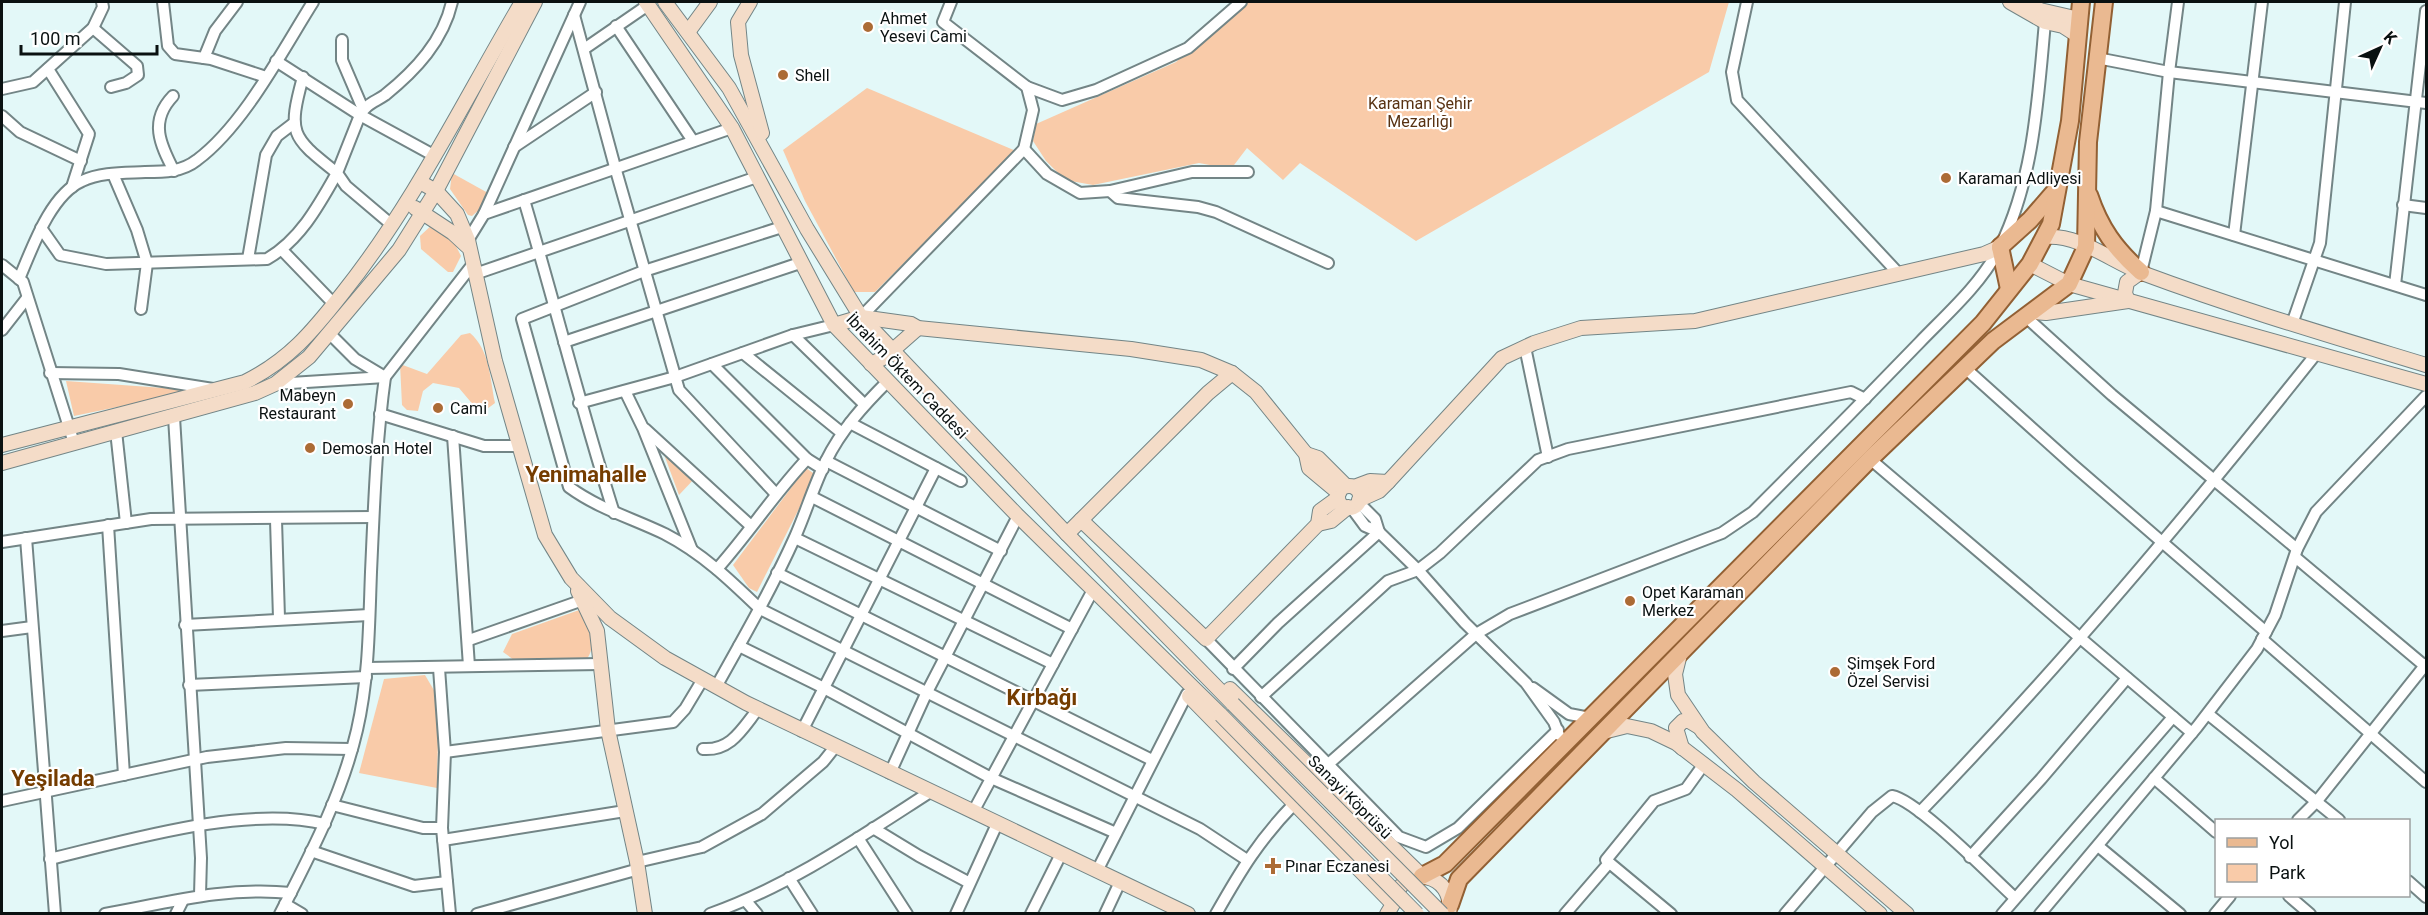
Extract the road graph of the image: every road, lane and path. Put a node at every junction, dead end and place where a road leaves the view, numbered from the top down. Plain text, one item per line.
1 (102, 2) edge
2 (163, 2) edge
3 (237, 2) edge
4 (246, 2) edge
5 (313, 2) edge
6 (452, 2) edge
7 (524, 2) edge
8 (580, 2) edge
9 (664, 2) edge
10 (710, 2) edge
11 (750, 2) edge
12 (951, 2) edge
13 (1241, 2) edge
14 (1747, 2) edge
15 (2010, 2) edge
16 (2025, 2) edge
17 (2081, 2) edge
18 (2104, 2) edge
19 (2178, 2) edge
20 (2262, 2) edge
21 (2345, 2) edge
22 (647, 3) edge
23 (2427, 11) edge
24 (574, 15) junction
25 (2045, 22) junction
26 (616, 27) junction
27 (2078, 27) junction
28 (93, 28) junction
29 (688, 32) junction
30 (342, 40) dead end
31 (584, 49) junction
32 (204, 58) junction
33 (2097, 58) junction
34 (276, 61) junction
35 (2423, 65) edge
36 (48, 69) junction
37 (2169, 72) junction
38 (266, 77) junction
39 (303, 77) junction
40 (2252, 82) junction
41 (111, 87) dead end
42 (1027, 87) junction
43 (2, 89) edge
44 (597, 92) junction
45 (2334, 92) junction
46 (173, 96) dead end
47 (2415, 102) junction
48 (2427, 103) edge
49 (362, 112) junction
50 (2, 116) edge
51 (294, 123) junction
52 (732, 128) junction
53 (693, 141) junction
54 (514, 147) junction
55 (1024, 149) junction
56 (435, 156) junction
57 (81, 161) junction
58 (615, 167) junction
59 (174, 171) junction
60 (777, 171) junction
61 (1248, 172) dead end
62 (337, 173) junction
63 (113, 174) junction
64 (757, 177) junction
65 (420, 182) junction
66 (2086, 183) junction
67 (72, 187) junction
68 (2058, 187) junction
69 (436, 191) junction
70 (1110, 191) junction
71 (524, 200) junction
72 (408, 201) junction
73 (2403, 205) junction
74 (2427, 207) edge
75 (2156, 211) junction
76 (422, 214) junction
77 (484, 214) junction
78 (630, 222) junction
79 (392, 225) junction
80 (782, 227) junction
81 (41, 228) junction
82 (2234, 235) junction
83 (2045, 237) junction
84 (2000, 247) junction
85 (2085, 247) junction
86 (282, 250) junction
87 (540, 253) junction
88 (471, 257) junction
89 (248, 259) junction
90 (2313, 259) junction
91 (147, 263) junction
92 (800, 263) junction
93 (1328, 263) dead end
94 (2030, 264) junction
95 (2, 265) edge
96 (644, 271) junction
97 (2141, 272) junction
98 (1899, 274) junction
99 (19, 279) junction
100 (2069, 284) junction
101 (2395, 285) junction
102 (2009, 289) junction
103 (2427, 295) edge
104 (27, 298) junction
105 (2128, 301) junction
106 (334, 304) junction
107 (555, 306) junction
108 (141, 309) dead end
109 (656, 311) junction
110 (2030, 315) junction
111 (861, 317) junction
112 (2292, 324) junction
113 (834, 325) junction
114 (918, 328) junction
115 (2, 330) edge
116 (329, 333) junction
117 (793, 336) junction
118 (564, 342) junction
119 (1525, 348) junction
120 (892, 350) junction
121 (743, 353) junction
122 (2316, 354) junction
123 (712, 364) junction
124 (871, 364) junction
125 (2427, 365) edge
126 (1965, 368) junction
127 (50, 373) junction
128 (1232, 373) junction
129 (384, 377) junction
130 (675, 377) junction
131 (888, 381) junction
132 (275, 384) junction
133 (2427, 384) edge
134 (219, 390) junction
135 (625, 391) junction
136 (2426, 397) edge
137 (1865, 399) junction
138 (579, 403) junction
139 (864, 404) junction
140 (380, 414) junction
141 (174, 417) junction
142 (850, 423) junction
143 (67, 427) junction
144 (644, 428) junction
145 (116, 430) junction
146 (842, 434) junction
147 (453, 436) junction
148 (74, 443) junction
149 (2, 445) edge
150 (519, 446) junction
151 (1548, 457) junction
152 (807, 459) junction
153 (1870, 459) junction
154 (2, 463) edge
155 (825, 465) junction
156 (936, 468) junction
157 (961, 481) dead end
158 (2214, 482) junction
159 (775, 493) junction
160 (812, 497) junction
161 (1349, 498) junction
162 (916, 508) junction
163 (614, 513) junction
164 (1018, 516) junction
165 (373, 517) junction
166 (180, 519) junction
167 (276, 520) junction
168 (1081, 520) junction
169 (126, 523) junction
170 (108, 525) junction
171 (751, 526) junction
172 (1379, 532) junction
173 (1067, 534) junction
174 (26, 538) junction
175 (795, 538) junction
176 (2, 542) edge
177 (899, 542) junction
178 (2162, 543) junction
179 (692, 550) junction
180 (1001, 551) junction
181 (2296, 553) junction
182 (717, 568) junction
183 (1418, 570) junction
184 (777, 573) junction
185 (571, 578) junction
186 (880, 581) junction
187 (984, 584) junction
188 (1093, 590) junction
189 (583, 600) junction
190 (760, 609) junction
191 (1145, 614) junction
192 (369, 615) junction
193 (861, 616) junction
194 (279, 618) junction
195 (964, 622) junction
196 (1128, 623) junction
197 (185, 625) junction
198 (32, 627) junction
199 (1072, 629) junction
200 (2, 632) edge
201 (1476, 634) junction
202 (2264, 636) junction
203 (1206, 639) junction
204 (469, 640) junction
205 (2081, 640) junction
206 (739, 646) junction
207 (842, 652) junction
208 (1680, 654) junction
209 (946, 656) junction
210 (600, 664) junction
211 (1053, 664) junction
212 (470, 666) junction
213 (2426, 666) edge
214 (439, 668) junction
215 (1233, 669) junction
216 (366, 673) junction
217 (2127, 678) junction
218 (703, 679) junction
219 (1526, 683) junction
220 (189, 686) junction
221 (716, 687) junction
222 (824, 688) junction
223 (926, 694) junction
224 (1187, 694) junction
225 (1261, 697) junction
226 (1034, 699) junction
227 (1233, 704) joint
228 (758, 709) junction
229 (2208, 714) junction
230 (1221, 715) joint
231 (2173, 717) junction
232 (1590, 718) junction
233 (1699, 727) junction
234 (608, 730) junction
235 (1558, 730) junction
236 (802, 731) junction
237 (908, 732) junction
238 (1603, 732) junction
239 (2192, 733) junction
240 (2370, 733) junction
241 (1015, 736) junction
242 (835, 747) junction
243 (703, 748) dead end
244 (1682, 748) junction
245 (352, 749) junction
246 (1560, 749) junction
247 (445, 752) junction
248 (1152, 760) junction
249 (193, 761) junction
250 (1704, 764) junction
251 (1322, 770) junction
252 (890, 772) junction
253 (124, 775) junction
254 (991, 778) junction
255 (2154, 778) junction
256 (2427, 782) edge
257 (44, 791) junction
258 (930, 792) junction
259 (1134, 796) junction
260 (2, 801) edge
261 (2317, 801) junction
262 (1294, 804) junction
263 (332, 805) junction
264 (625, 811) junction
265 (973, 812) junction
266 (1920, 812) junction
267 (2299, 819) edge
268 (2338, 819) edge
269 (325, 824) junction
270 (997, 824) junction
271 (198, 827) junction
272 (442, 828) junction
273 (873, 828) junction
274 (2215, 830) edge
275 (1116, 833) junction
276 (858, 838) junction
277 (443, 840) junction
278 (2098, 846) junction
279 (311, 851) junction
280 (1061, 854) junction
281 (1837, 856) junction
282 (1970, 857) junction
283 (50, 859) junction
284 (1247, 860) junction
285 (1609, 863) junction
286 (1444, 864) junction
287 (638, 866) junction
288 (1827, 867) junction
289 (1097, 872) junction
290 (1422, 876) junction
291 (789, 878) junction
292 (1459, 879) junction
293 (447, 882) junction
294 (968, 882) junction
295 (1120, 882) junction
296 (2410, 882) edge
297 (291, 892) junction
298 (200, 895) junction
299 (2229, 897) edge
300 (2290, 897) edge
301 (2427, 897) edge
302 (2015, 898) junction
303 (183, 900) junction
304 (746, 901) junction
305 (283, 909) edge
306 (1392, 910) edge
307 (1450, 911) edge
308 (1182, 912) edge
309 (2043, 912) edge
310 (1668, 913) edge
311 (55, 914) edge
312 (105, 914) edge
313 (176, 914) edge
314 (302, 914) edge
315 (450, 914) edge
316 (477, 914) edge
317 (645, 914) edge
318 (710, 914) edge
319 (757, 914) edge
320 (812, 914) edge
321 (907, 914) edge
322 (956, 914) edge
323 (1031, 914) edge
324 (1105, 914) edge
325 (1216, 914) edge
326 (1417, 914) edge
327 (1565, 914) edge
328 (1785, 914) edge
329 (1880, 914) edge
330 (1907, 914) edge
331 (2002, 914) edge
332 (2180, 914) edge
333 (2215, 914) edge
334 (2310, 914) edge

1 - 28 street
2 - 32 street
3 - 4 street
3 - 32 street
5 - 34 street
6 - 49 street
7 - 56 main road
7 - 69 main road
8 - 24 street
9 - 29 main road, İbrahim Öktem Caddesi
10 - 29 main road
11 - 60 main road
12 - 42 street
13 - 42 street
14 - 98 street
15 - 25 main road
16 - 27 main road
17 - 27 main road
18 - 33 main road
19 - 37 street
20 - 40 street
21 - 45 street
22 - 26 street
22 - 52 main road, İbrahim Öktem Caddesi
23 - 35 street
24 - 31 street
24 - 54 street
25 - 27 main road
25 - 84 street
26 - 31 street
26 - 53 street
27 - 68 main road
28 - 36 street
28 - 41 street
29 - 60 main road, İbrahim Öktem Caddesi
30 - 49 street
31 - 44 street
32 - 38 street
33 - 37 street
33 - 66 main road
34 - 38 street
34 - 39 street
35 - 47 street
36 - 43 street
36 - 57 street
37 - 40 street
37 - 75 street
38 - 59 street
39 - 49 street
39 - 51 street
40 - 45 street
40 - 82 street
42 - 55 street
44 - 54 street
44 - 58 street
45 - 47 street
45 - 90 street
46 - 59 street
47 - 48 street
47 - 73 street
49 - 56 street
49 - 62 street
50 - 57 street
51 - 62 street
51 - 89 street
52 - 53 street
52 - 64 main road, İbrahim Öktem Caddesi
53 - 58 street
54 - 77 street
55 - 70 street
55 - 111 street
56 - 65 main road
57 - 67 street
58 - 71 street
58 - 78 street
59 - 63 street
60 - 111 main road, İbrahim Öktem Caddesi
61 - 70 street
62 - 79 street
62 - 86 street
63 - 67 street
63 - 91 street
64 - 78 street
64 - 80 main road, İbrahim Öktem Caddesi
65 - 69 main road
65 - 72 main road
66 - 85 main road
66 - 97 main road
67 - 81 street
68 - 83 main road
68 - 84 main road
69 - 76 main road
69 - 88 main road
70 - 93 street
71 - 77 street
71 - 87 street
72 - 76 main road
72 - 79 main road
73 - 74 street
73 - 101 street
75 - 82 street
75 - 97 street
76 - 88 main road
76 - 116 main road
77 - 88 street
78 - 87 street
78 - 96 street
79 - 106 main road
80 - 92 main road, İbrahim Öktem Caddesi
80 - 96 street
81 - 91 street
81 - 99 street
82 - 90 street
83 - 84 main road
83 - 85 main road
83 - 94 main road
84 - 94 main road
84 - 98 main road
84 - 102 main road
84 - 137 street
85 - 97 main road
85 - 100 main road
86 - 89 street
86 - 106 street
87 - 88 street
87 - 107 street
88 - 129 street
88 - 150 main road
89 - 91 street
90 - 101 street
90 - 112 street
91 - 108 street
92 - 109 street
92 - 113 main road, İbrahim Öktem Caddesi
94 - 100 main road
94 - 102 main road
95 - 99 street
96 - 107 street
96 - 109 street
97 - 105 main road
97 - 112 main road
98 - 119 main road
99 - 104 street
100 - 105 main road
100 - 110 main road
101 - 103 street
102 - 232 main road
104 - 115 street
104 - 127 street
105 - 110 main road
105 - 122 main road
106 - 134 main road
107 - 118 street
107 - 163 street
109 - 118 street
109 - 130 street
110 - 126 main road
110 - 158 street
111 - 113 main road
111 - 114 main road
111 - 120 main road, İbrahim Öktem Caddesi
112 - 125 main road
113 - 117 street
113 - 124 main road, İbrahim Öktem Caddesi
114 - 120 main road
114 - 128 main road
116 - 129 street
116 - 132 main road
117 - 121 street
117 - 139 street
118 - 138 street
119 - 151 street
119 - 161 main road
120 - 124 main road
120 - 173 main road, İbrahim Öktem Caddesi
121 - 123 street
121 - 146 street
122 - 133 main road
122 - 158 street
123 - 130 street
123 - 152 street
124 - 131 main road, İbrahim Öktem Caddesi
126 - 153 main road
126 - 178 street
127 - 134 street
127 - 143 street
128 - 161 main road
128 - 168 main road
129 - 132 street
129 - 140 street
130 - 135 street
130 - 159 street
131 - 139 street
131 - 164 main road, İbrahim Öktem Caddesi
132 - 141 main road
134 - 143 main road
135 - 138 street
135 - 144 street
136 - 181 street
137 - 151 street
137 - 201 street
138 - 163 street
139 - 142 street
140 - 147 street
140 - 165 street
141 - 145 main road
141 - 166 street
142 - 146 street
142 - 156 street
143 - 148 street
143 - 149 main road
144 - 171 street
144 - 179 street
145 - 148 main road
145 - 169 street
146 - 155 street
147 - 150 street
147 - 204 street
148 - 154 main road
150 - 185 main road
151 - 183 street
152 - 155 street
152 - 159 street
153 - 205 street
153 - 208 main road
155 - 160 street
155 - 162 street
156 - 157 street
156 - 162 street
158 - 178 street
158 - 181 street
159 - 171 street
160 - 175 street
160 - 177 street
161 - 172 street
161 - 203 main road
162 - 177 street
162 - 180 street
163 - 179 street
164 - 180 street
164 - 188 main road, İbrahim Öktem Caddesi
165 - 167 street
165 - 192 street
166 - 167 street
166 - 169 street
166 - 197 street
167 - 194 street
168 - 173 main road
168 - 203 main road
169 - 170 street
170 - 174 street
170 - 253 street
171 - 182 street
172 - 183 street
172 - 215 street
173 - 191 main road, İbrahim Öktem Caddesi
174 - 176 street
174 - 198 street
175 - 184 street
175 - 186 street
177 - 186 street
177 - 187 street
178 - 202 street
178 - 205 street
179 - 182 street
180 - 187 street
181 - 202 street
181 - 213 street
182 - 190 street
183 - 201 street
183 - 225 street
184 - 190 street
184 - 193 street
185 - 189 main road
185 - 218 main road
186 - 193 street
186 - 195 street
187 - 195 street
187 - 199 street
188 - 196 main road, İbrahim Öktem Caddesi
188 - 199 street
189 - 204 street
189 - 210 main road
190 - 206 street
190 - 207 street
191 - 227 main road, İbrahim Öktem Caddesi
191 - 251 main road
192 - 194 street
192 - 216 street
193 - 207 street
193 - 209 street
194 - 197 street
195 - 209 street
195 - 211 street
196 - 224 main road
196 - 230 main road, İbrahim Öktem Caddesi
197 - 220 street
198 - 200 street
198 - 257 street
199 - 211 street
201 - 219 street
201 - 251 street
202 - 229 street
202 - 240 street
203 - 215 street
204 - 212 street
205 - 217 street
205 - 266 street
206 - 221 street
206 - 222 street
207 - 222 street
207 - 223 street
208 - 233 main road
208 - 238 main road
209 - 223 street
209 - 226 street
210 - 212 street
210 - 234 main road
211 - 226 street
212 - 214 street
213 - 240 street
214 - 216 street
214 - 247 street
215 - 225 street
216 - 220 street
216 - 245 street
217 - 231 street
217 - 282 street
218 - 221 main road
218 - 234 street
219 - 232 street
219 - 235 street
220 - 249 street
221 - 228 main road
222 - 236 street
222 - 237 street
223 - 237 street
223 - 241 street
224 - 248 street
224 - 262 main road
225 - 251 street
226 - 241 street
226 - 248 street
227 - 307 main road, Sanayi Köprüsü, bridge
228 - 236 main road
228 - 243 street
229 - 239 street
229 - 261 street
230 - 326 main road, Sanayi Köprüsü, bridge
231 - 239 street
231 - 302 street
232 - 246 main road
233 - 244 main road
233 - 281 main road
234 - 247 street
234 - 264 main road
235 - 246 street
235 - 251 street
236 - 242 main road
237 - 252 street
237 - 254 street
238 - 244 main road
238 - 292 main road
239 - 255 street
240 - 256 street
240 - 261 street
241 - 254 street
241 - 259 street
242 - 252 main road
242 - 287 street
244 - 250 main road
245 - 249 street
245 - 263 street
246 - 286 main road
247 - 272 street
248 - 259 street
249 - 253 street
249 - 271 street
250 - 285 street
250 - 288 main road
251 - 290 main road
252 - 258 main road
253 - 257 street
254 - 265 street
254 - 275 street
255 - 274 street
255 - 278 street
257 - 260 street
257 - 283 street
258 - 265 main road
258 - 273 street
259 - 275 street
259 - 284 street
261 - 267 street
261 - 268 street
262 - 284 street
262 - 306 main road
263 - 269 street
263 - 272 street
264 - 277 street
264 - 287 main road
265 - 270 main road
266 - 281 street
266 - 282 street
269 - 271 street
269 - 279 street
270 - 280 main road
270 - 294 street
271 - 283 street
271 - 298 street
272 - 277 street
273 - 276 street
273 - 294 street
275 - 289 street
276 - 291 street
276 - 321 street
277 - 293 street
278 - 309 street
278 - 332 street
279 - 293 street
279 - 297 street
280 - 289 main road
280 - 323 street
281 - 288 street
281 - 330 main road
282 - 302 street
283 - 311 street
284 - 325 street
285 - 310 street
285 - 327 street
286 - 290 main road
286 - 292 main road
287 - 316 street
287 - 317 main road
288 - 328 street
288 - 329 main road
289 - 295 main road
290 - 306 main road
290 - 307 main road
291 - 304 street
291 - 320 street
292 - 307 main road
293 - 315 street
294 - 322 street
295 - 308 main road
295 - 324 street
296 - 301 street
297 - 298 street
297 - 305 street
298 - 303 street
299 - 333 street
300 - 334 street
302 - 331 street
303 - 312 street
303 - 313 street
304 - 318 street
304 - 319 street
305 - 314 street

